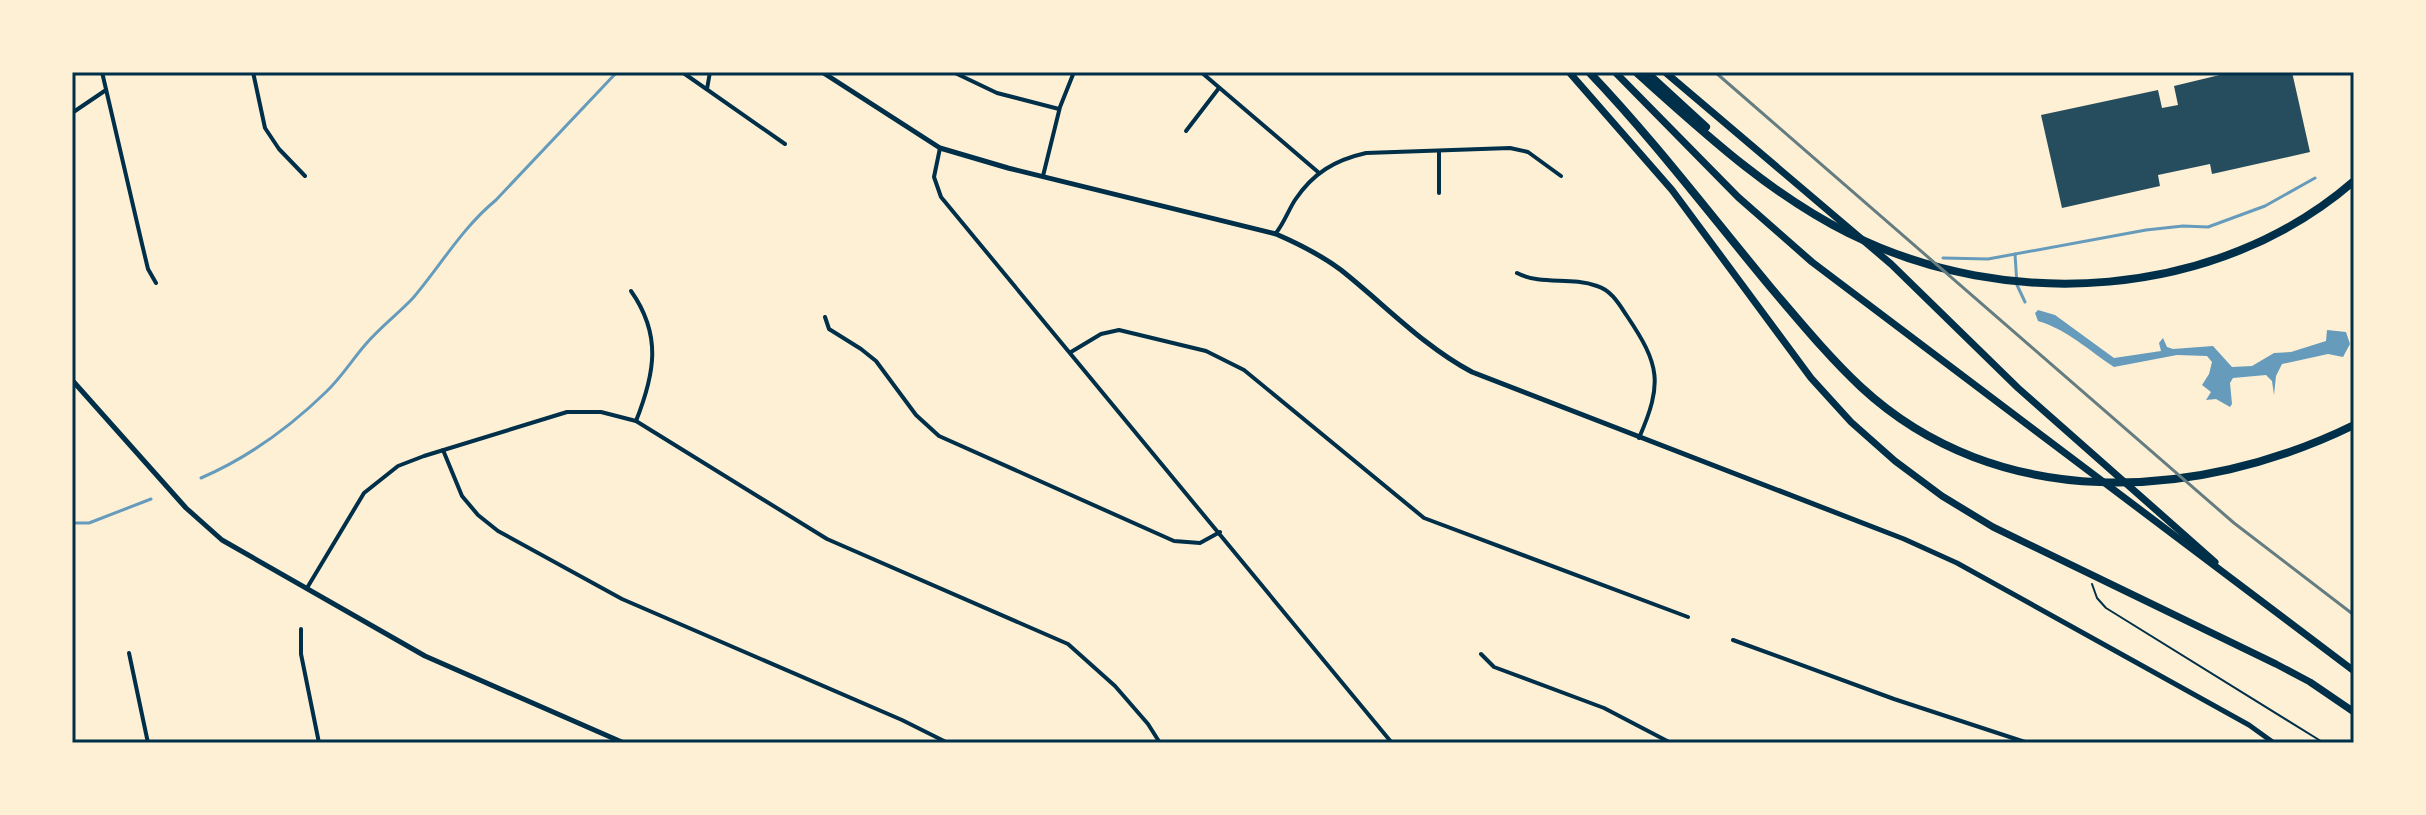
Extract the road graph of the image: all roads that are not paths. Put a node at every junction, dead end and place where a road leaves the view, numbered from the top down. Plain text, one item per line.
1 (102, 72) edge
2 (253, 72) edge
3 (682, 72) edge
4 (710, 72) edge
5 (822, 72) edge
6 (953, 72) edge
7 (1074, 72) edge
8 (1201, 72) edge
9 (1569, 72) edge
10 (1589, 72) edge
11 (1615, 72) edge
12 (1636, 72) edge
13 (1646, 72) edge
14 (1665, 72) edge
15 (1219, 88) junction
16 (707, 89) junction
17 (106, 90) junction
18 (1059, 109) junction
19 (72, 113) edge
20 (1186, 131) dead end
21 (785, 144) dead end
22 (940, 148) junction
23 (1439, 151) junction
24 (1319, 172) junction
25 (1756, 175) junction
26 (305, 176) dead end
27 (1043, 176) junction
28 (1561, 176) dead end
29 (2354, 181) edge
30 (1439, 193) dead end
31 (1276, 234) junction
32 (1517, 273) dead end
33 (156, 283) dead end
34 (631, 291) dead end
35 (825, 317) dead end
36 (1071, 352) junction
37 (72, 380) edge
38 (636, 421) junction
39 (2354, 425) edge
40 (1639, 438) junction
41 (443, 450) junction
42 (1220, 532) junction
43 (307, 588) junction
44 (2246, 591) junction
45 (1688, 617) dead end
46 (301, 629) dead end
47 (1733, 640) dead end
48 (129, 653) dead end
49 (1481, 654) dead end
50 (2354, 671) edge
51 (2354, 712) edge
52 (148, 743) edge
53 (319, 743) edge
54 (624, 743) edge
55 (948, 743) edge
56 (1160, 743) edge
57 (1392, 743) edge
58 (1671, 743) edge
59 (2028, 743) edge
60 (2274, 743) edge

1 - 17 street
2 - 26 street
3 - 16 street
4 - 16 street
5 - 22 street
6 - 18 street
7 - 18 street
8 - 15 street
9 - 51 main road
10 - 39 highway
11 - 44 main road
12 - 25 highway
13 - 25 highway
14 - 44 main road
15 - 20 street
15 - 24 street
16 - 21 street
17 - 19 street
17 - 33 street
18 - 27 street
22 - 27 street
22 - 36 street
23 - 24 street
23 - 28 street
23 - 30 street
24 - 31 street
25 - 29 highway
27 - 31 street
31 - 40 street
32 - 40 street
34 - 38 street
35 - 42 street
36 - 42 street
36 - 45 street
37 - 43 street
38 - 41 street
38 - 56 street
40 - 60 street
41 - 43 street
41 - 55 street
42 - 57 street
43 - 54 street
44 - 50 main road
46 - 53 street
47 - 59 street
48 - 52 street
49 - 58 street

